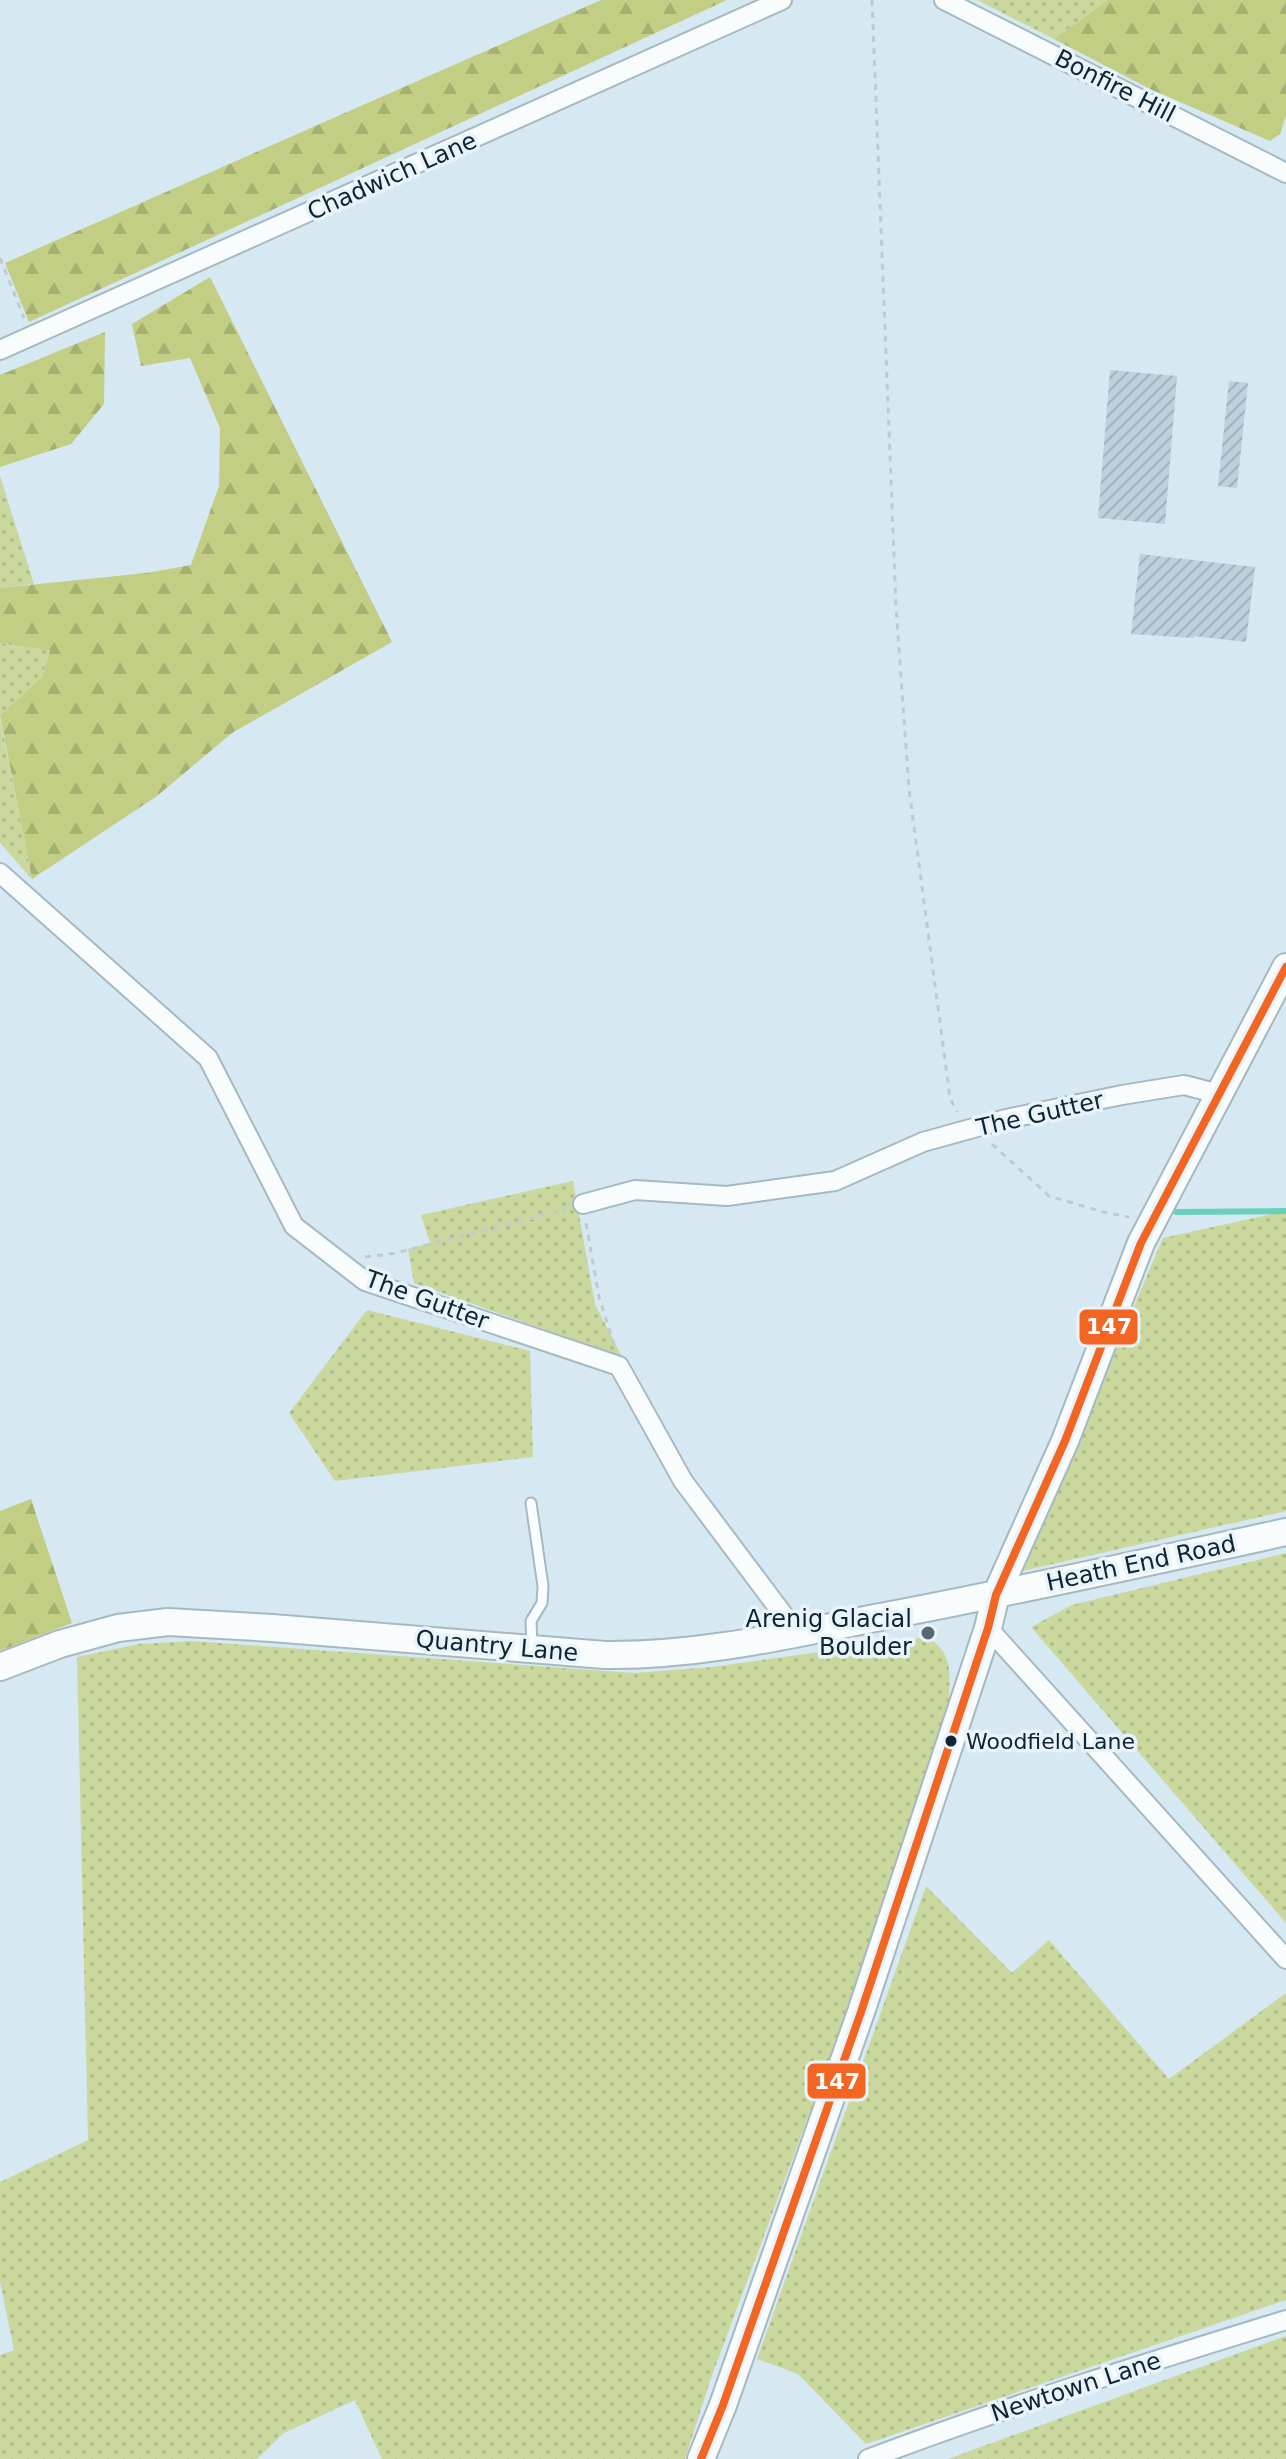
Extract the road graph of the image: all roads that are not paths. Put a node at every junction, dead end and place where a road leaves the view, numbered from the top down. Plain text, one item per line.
1 (782, 0) edge
2 (944, 0) edge
3 (967, 6) edge
4 (1286, 173) edge
5 (0, 350) edge
6 (0, 873) edge
7 (1286, 967) edge
8 (1219, 1094) junction
9 (583, 1204) road end
10 (531, 1503) dead end
11 (1286, 1532) edge
12 (996, 1595) junction
13 (988, 1628) junction
14 (797, 1633) junction
15 (532, 1649) junction
16 (0, 1667) edge
17 (1286, 1959) edge
18 (1286, 2320) edge
19 (701, 2459) edge
20 (868, 2459) edge

1 - 5 street, Chadwich Lane
2 - 3 street, Bonfire Hill
3 - 4 street, Bonfire Hill
6 - 14 street, The Gutter
7 - 8 street
8 - 9 street, The Gutter
8 - 12 street
10 - 15 lane
11 - 12 street, Heath End Road
12 - 13 street
12 - 14 street, Quantry Lane
13 - 17 street
13 - 19 street
14 - 15 street, Quantry Lane
15 - 16 street, Quantry Lane
18 - 20 street, Newtown Lane

